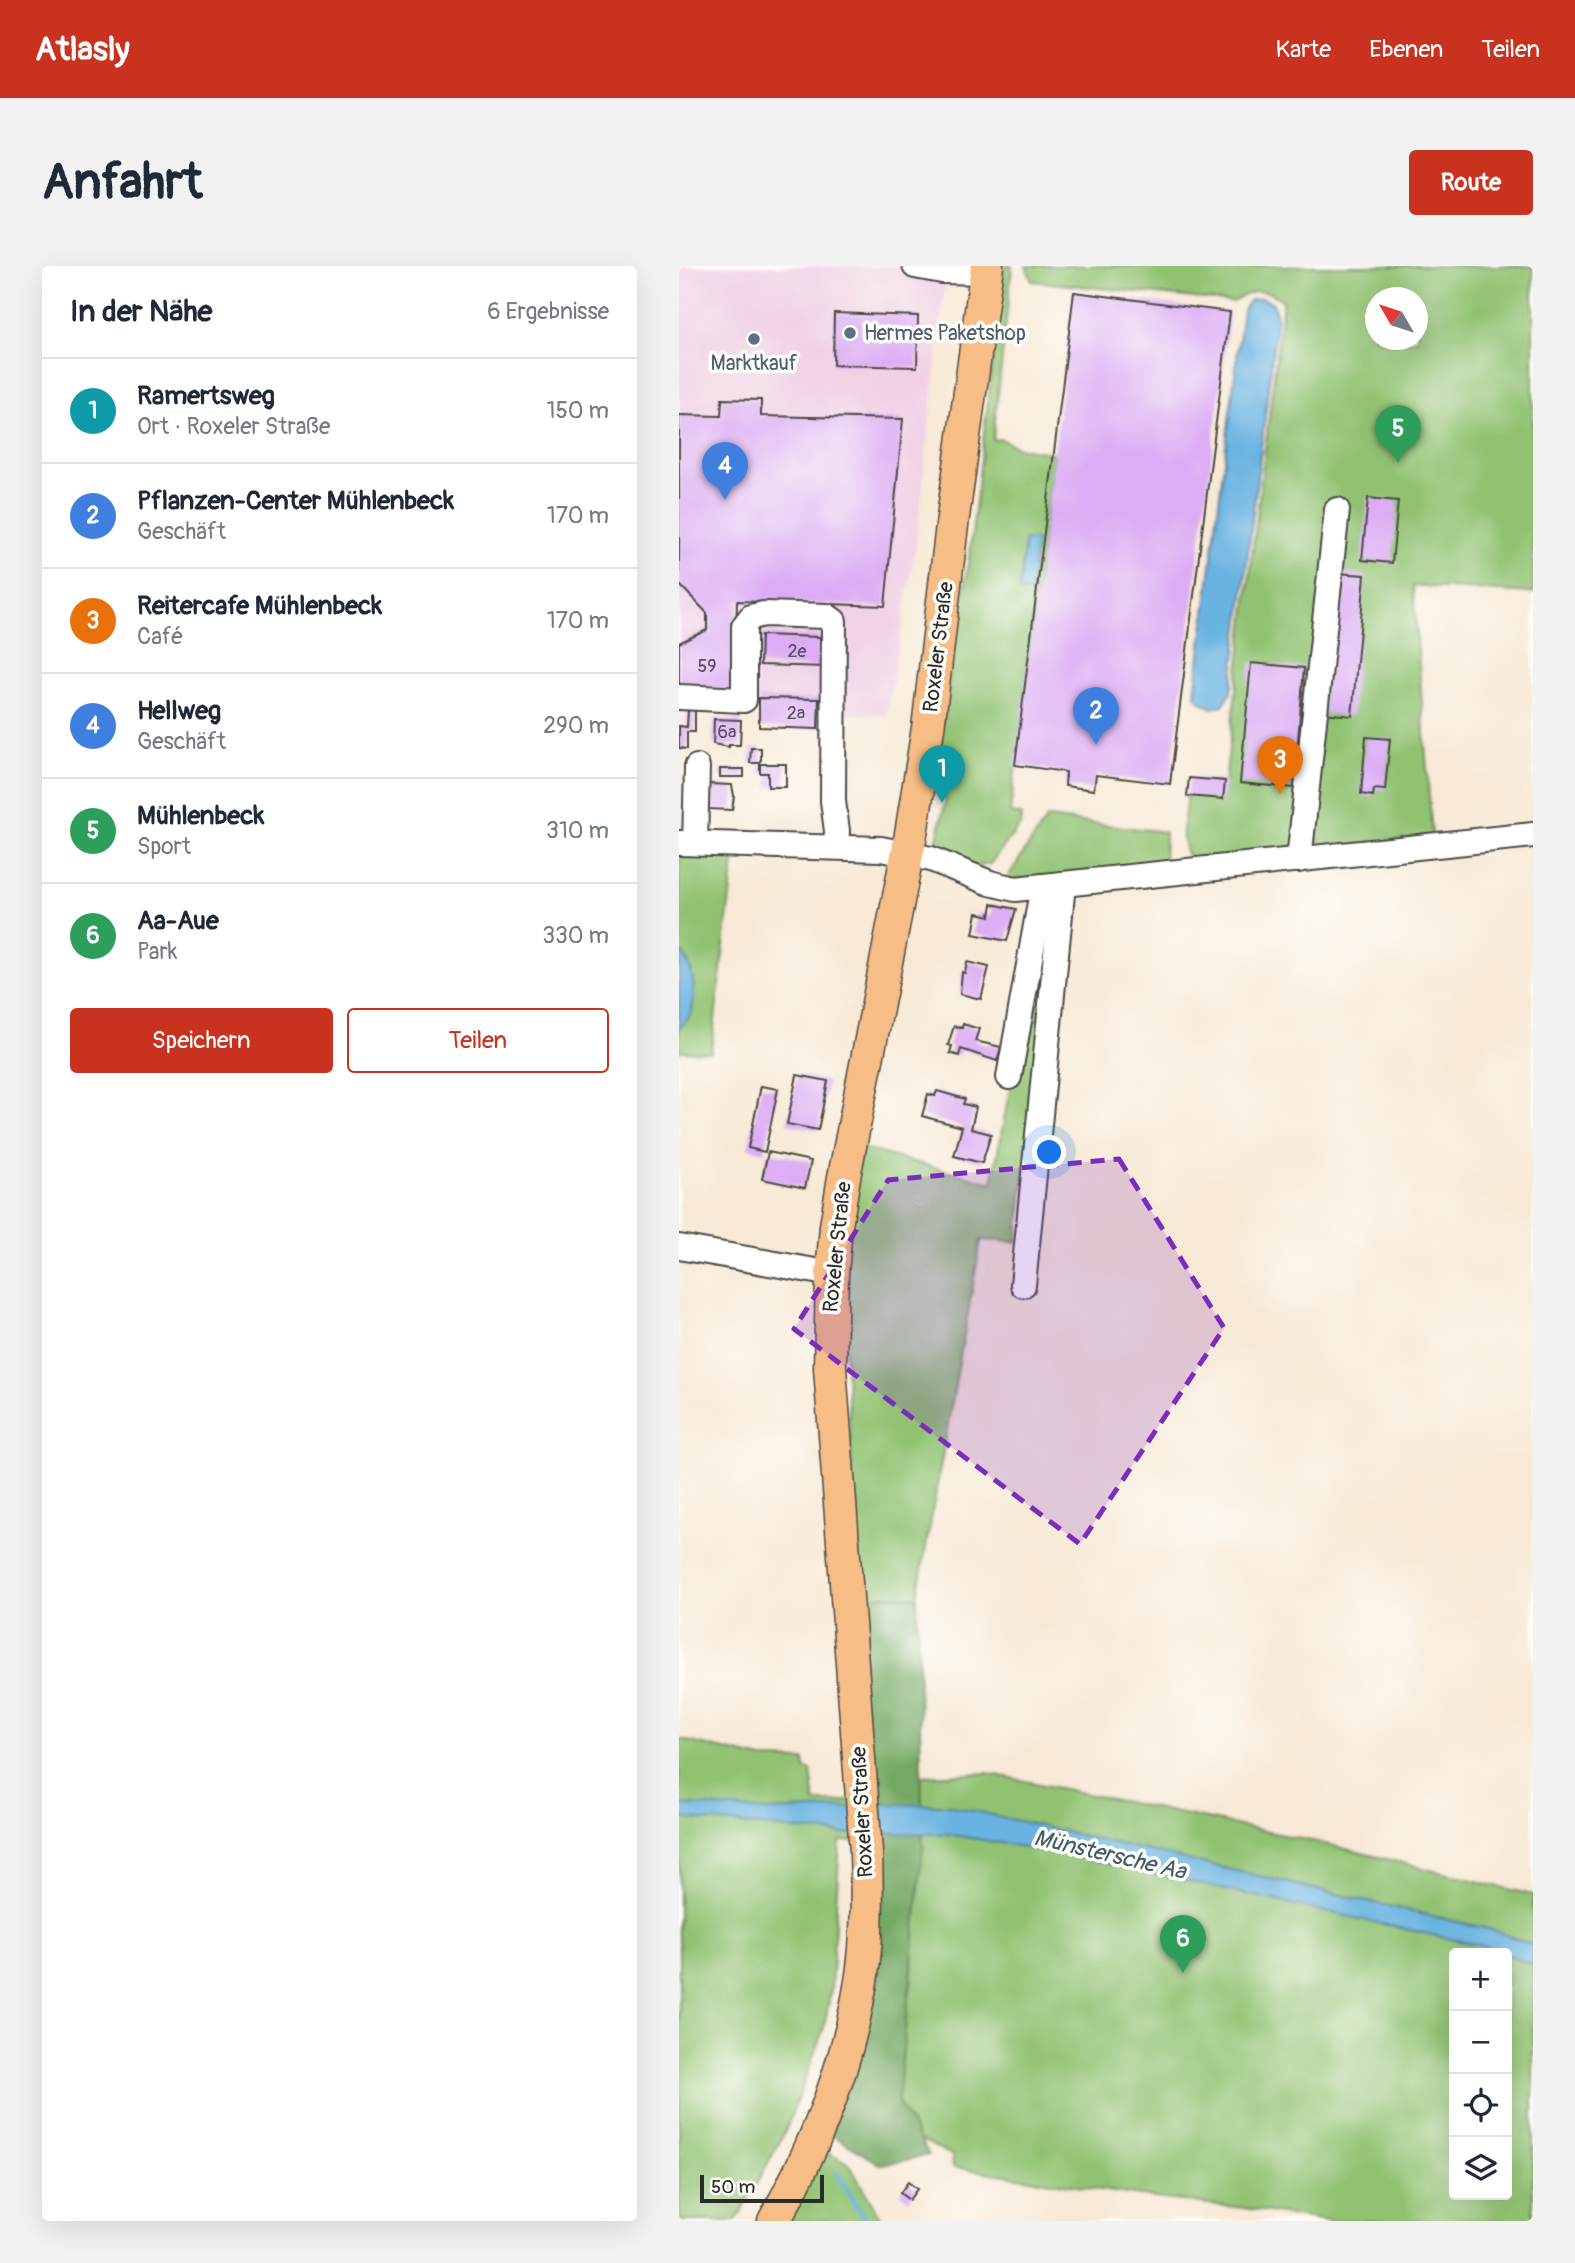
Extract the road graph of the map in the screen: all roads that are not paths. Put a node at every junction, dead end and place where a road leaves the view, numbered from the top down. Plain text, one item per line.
1 (915, 266) edge
2 (987, 269) edge
3 (1337, 510) dead end
4 (679, 697) edge
5 (697, 767) dead end
6 (1533, 835) edge
7 (687, 843) edge
8 (837, 846) junction
9 (908, 854) junction
10 (1299, 860) junction
11 (1053, 885) junction
12 (1009, 1077) dead end
13 (679, 1247) edge
14 (832, 1274) junction
15 (1023, 1286) dead end
16 (774, 2221) edge

1 - 2 street
2 - 9 main road, Roxeler Straße
3 - 10 street
4 - 8 street
5 - 7 street
6 - 10 street
7 - 8 street
8 - 9 street
9 - 11 street
9 - 14 main road, Roxeler Straße
10 - 11 street
11 - 12 street
11 - 15 street
13 - 14 street
14 - 16 main road, Roxeler Straße

